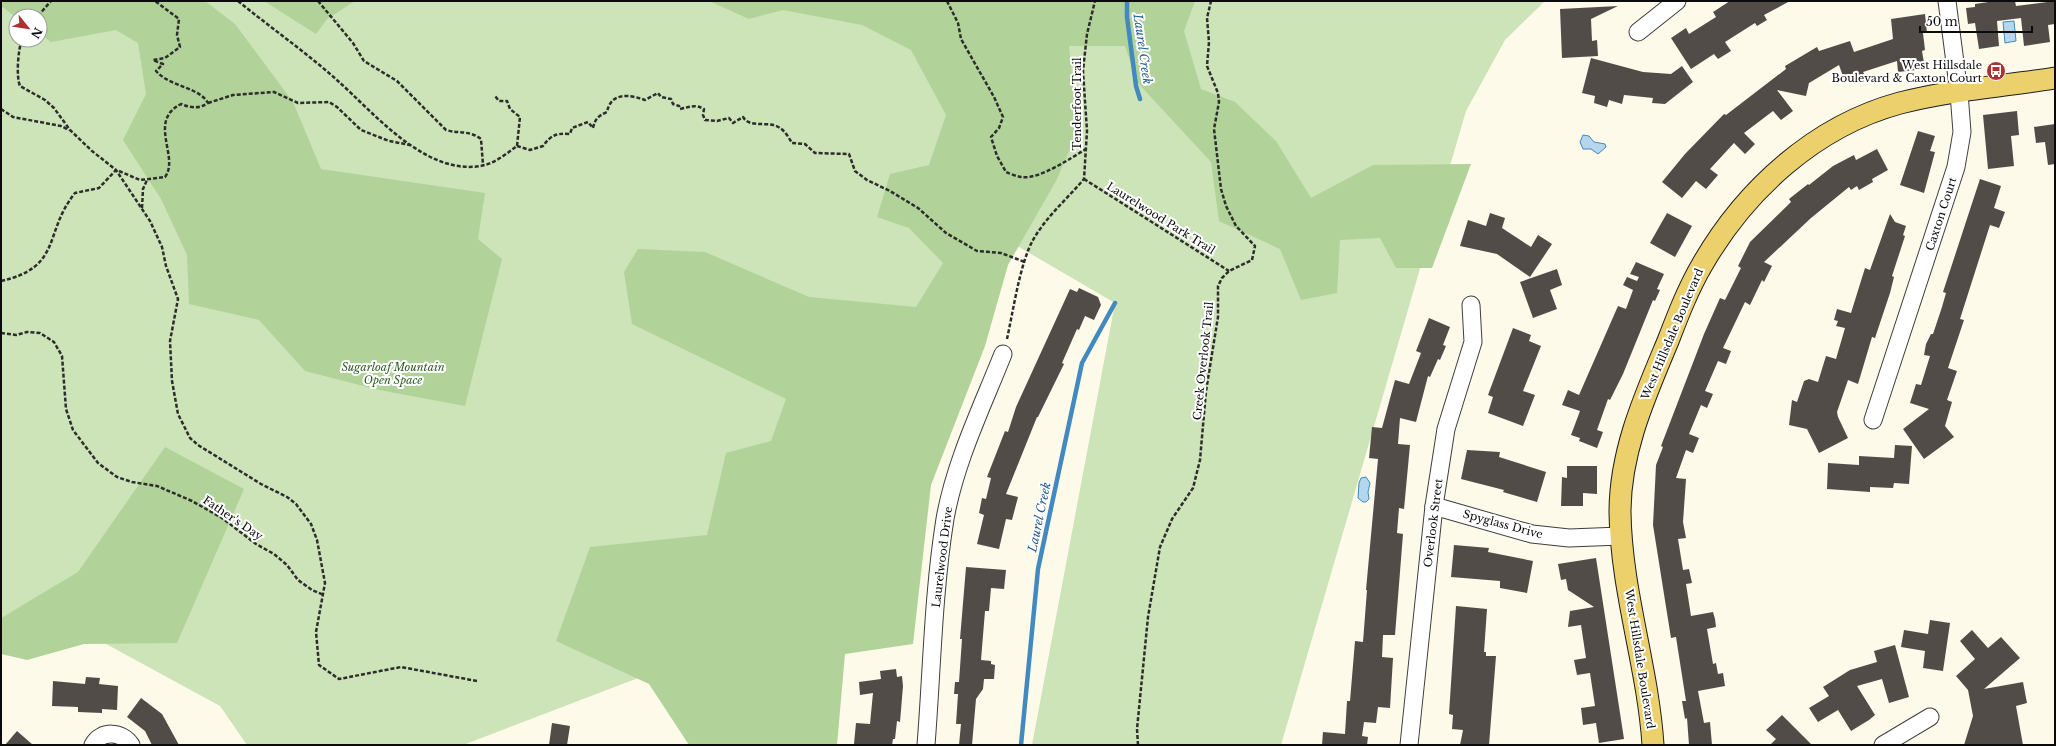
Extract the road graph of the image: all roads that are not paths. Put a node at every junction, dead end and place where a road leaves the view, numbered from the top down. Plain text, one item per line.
1 (1677, 1) edge
2 (1947, 1) edge
3 (1638, 32) dead end
4 (2055, 78) edge
5 (1959, 93) junction
6 (1471, 305) dead end
7 (1003, 354) road end
8 (1873, 420) dead end
9 (1434, 506) junction
10 (1621, 536) junction
11 (1930, 717) dead end
12 (93, 745) edge
13 (131, 745) edge
14 (926, 745) edge
15 (1409, 745) edge
16 (1653, 745) edge
17 (1883, 745) edge

1 - 3 street
2 - 5 street, Caxton Court
4 - 5 main road, West Hillsdale Boulevard
5 - 8 street, Caxton Court
5 - 10 main road, West Hillsdale Boulevard
6 - 9 street, Overlook Street
7 - 14 street, Laurelwood Drive
9 - 10 street, Spyglass Drive
9 - 15 street, Overlook Street
10 - 16 main road, West Hillsdale Boulevard
11 - 17 street
12 - 13 street

